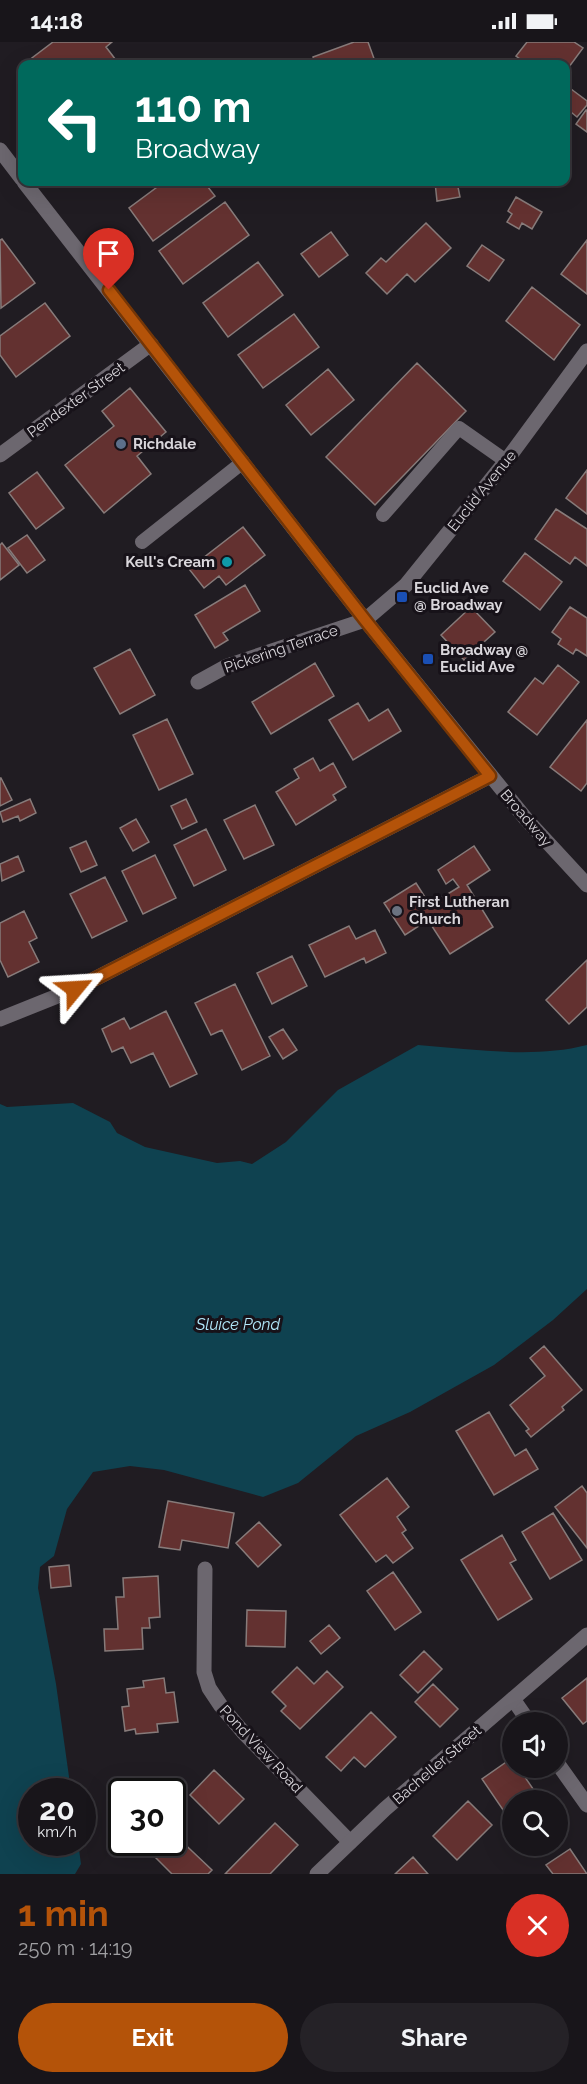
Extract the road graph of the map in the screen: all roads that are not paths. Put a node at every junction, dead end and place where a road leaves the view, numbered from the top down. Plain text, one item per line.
1 (0, 150) edge
2 (18, 173) edge
3 (28, 186) edge
4 (151, 344) junction
5 (587, 351) edge
6 (0, 455) edge
7 (506, 461) junction
8 (243, 462) junction
9 (383, 516) dead end
10 (142, 542) dead end
11 (365, 620) junction
12 (198, 682) dead end
13 (490, 776) junction
14 (587, 885) edge
15 (0, 1019) edge
16 (205, 1569) dead end
17 (587, 1635) edge
18 (513, 1699) junction
19 (522, 1712) edge
20 (568, 1778) edge
21 (587, 1805) edge
22 (350, 1842) junction
23 (317, 1874) edge

1 - 2 street, Broadway
3 - 4 street, Broadway
4 - 6 street, Pendexter Street
4 - 8 street, Broadway
5 - 7 street, Euclid Avenue
7 - 9 lane
7 - 11 street, Euclid Avenue
8 - 10 lane
8 - 11 street, Broadway
11 - 12 street, Pickering Terrace
11 - 13 street, Broadway
13 - 14 street, Broadway
13 - 15 street
16 - 22 street, Pond View Road
17 - 18 street, Bacheller Street
18 - 19 street
18 - 22 street, Bacheller Street
20 - 21 street
22 - 23 street, Bacheller Street

